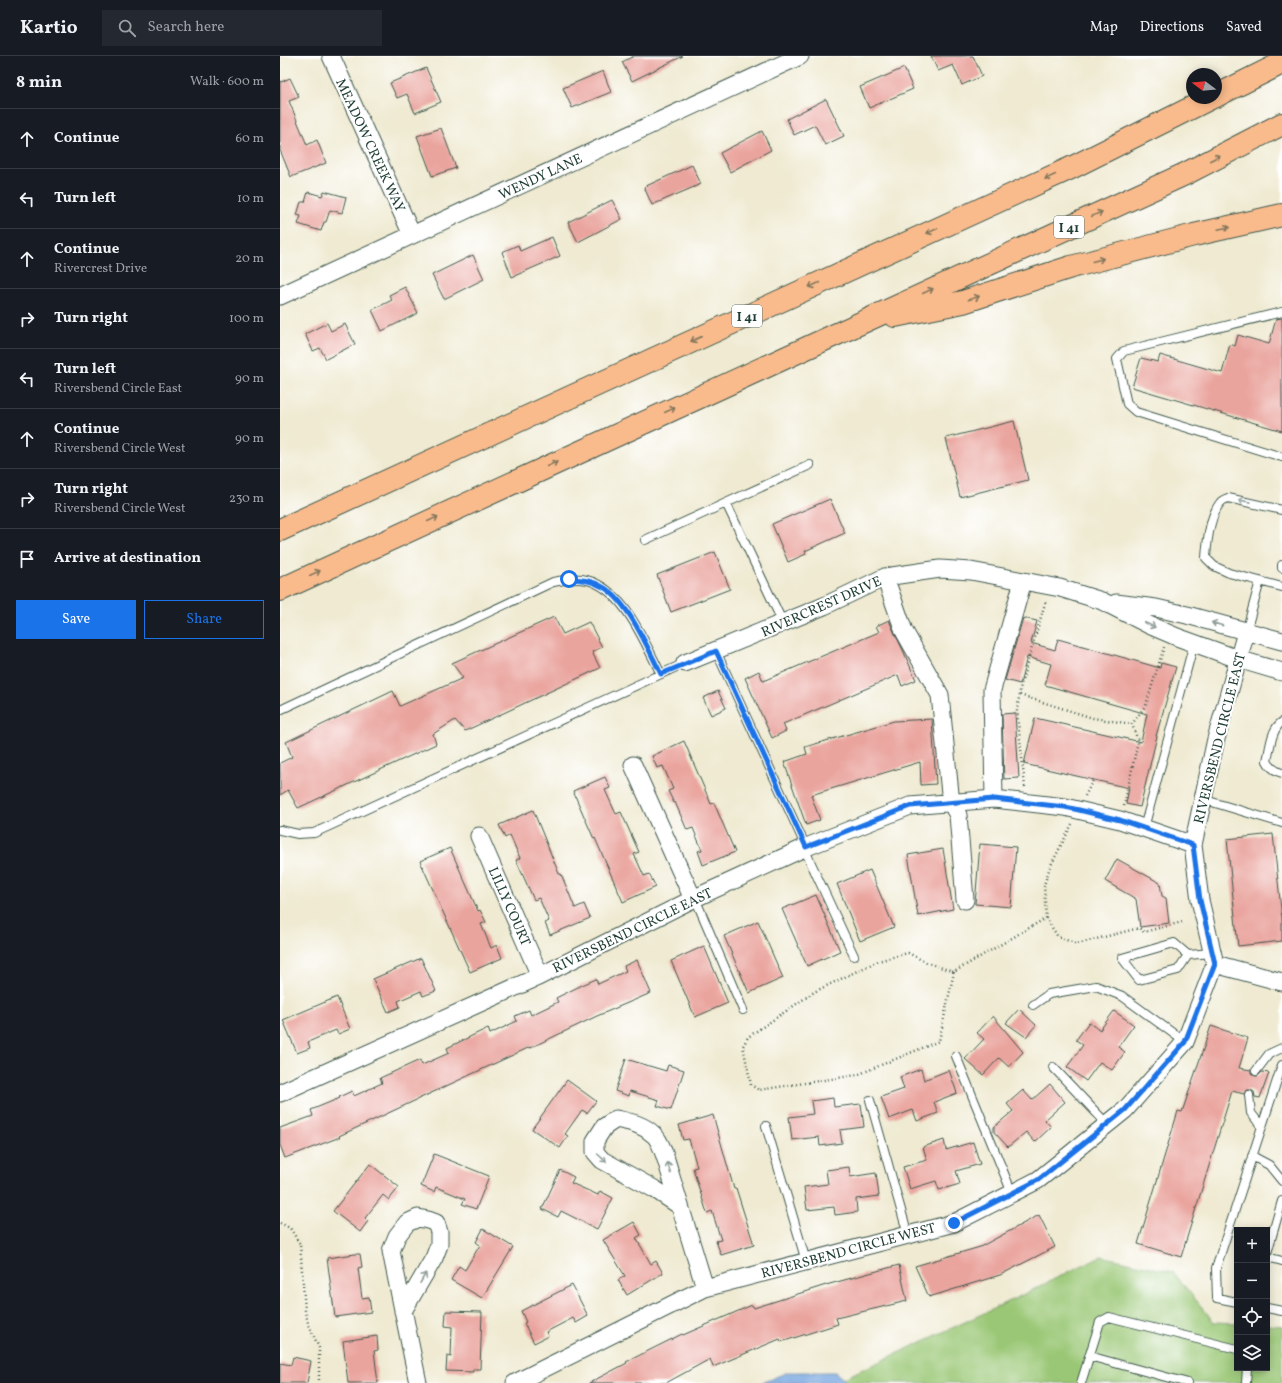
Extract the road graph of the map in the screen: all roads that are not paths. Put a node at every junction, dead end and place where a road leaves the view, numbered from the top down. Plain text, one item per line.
1 (331, 56) edge
2 (800, 56) edge
3 (1262, 56) edge
4 (1282, 63) edge
5 (1222, 79) edge
6 (1222, 93) edge
7 (1186, 100) edge
8 (1199, 104) edge
9 (1282, 124) edge
10 (1072, 167) junction
11 (1282, 215) edge
12 (412, 235) junction
13 (280, 296) edge
14 (1282, 312) edge
15 (854, 325) junction
16 (1282, 457) edge
17 (810, 465) dead end
18 (726, 503) junction
19 (1282, 510) edge
20 (280, 530) edge
21 (645, 540) dead end
22 (1282, 564) edge
23 (1282, 568) edge
24 (885, 577) junction
25 (1023, 581) junction
26 (1260, 581) junction
27 (1282, 587) edge
28 (280, 590) edge
29 (1102, 601) junction
30 (783, 623) junction
31 (1246, 632) junction
32 (1282, 641) edge
33 (1194, 643) junction
34 (716, 651) junction
35 (1238, 659) junction
36 (685, 663) joint
37 (1282, 672) edge
38 (661, 674) junction
39 (280, 710) edge
40 (1282, 722) edge
41 (632, 765) dead end
42 (1282, 773) edge
43 (994, 799) junction
44 (1202, 799) junction
45 (950, 803) junction
46 (1282, 823) edge
47 (1144, 828) junction
48 (280, 830) edge
49 (479, 836) dead end
50 (1193, 845) junction
51 (805, 847) junction
52 (694, 899) junction
53 (966, 900) dead end
54 (1188, 955) junction
55 (854, 956) dead end
56 (1214, 958) junction
57 (540, 976) junction
58 (1282, 982) edge
59 (1033, 1005) dead end
60 (743, 1010) dead end
61 (1185, 1042) junction
62 (1282, 1048) edge
63 (956, 1056) dead end
64 (1282, 1065) edge
65 (1053, 1067) dead end
66 (1256, 1071) dead end
67 (280, 1093) edge
68 (1249, 1095) dead end
69 (870, 1100) dead end
70 (1107, 1124) junction
71 (766, 1126) dead end
72 (1262, 1126) junction
73 (1252, 1156) junction
74 (1282, 1181) edge
75 (1012, 1193) junction
76 (1282, 1201) edge
77 (680, 1206) junction
78 (908, 1235) junction
79 (1270, 1243) edge
80 (1270, 1258) edge
81 (1282, 1260) edge
82 (806, 1261) junction
83 (705, 1288) junction
84 (1234, 1301) edge
85 (1270, 1309) edge
86 (1282, 1311) edge
87 (404, 1312) junction
88 (1234, 1348) edge
89 (1089, 1356) junction
90 (1247, 1371) edge
91 (418, 1383) edge
92 (515, 1383) edge
93 (1081, 1383) edge
94 (1188, 1383) edge
95 (1246, 1383) edge

1 - 12 street, MEADOW CREEK WAY
2 - 12 street, WENDY LANE
3 - 5 highway
4 - 6 highway
7 - 10 highway
8 - 10 highway, I 41
15 -> 9 highway, I 41
10 -> 20 highway, I 41
15 -> 11 highway
12 - 13 street, WENDY LANE
14 - 16 lane
28 -> 15 highway, I 41
17 - 18 lane
18 - 21 lane
18 - 30 lane
19 -> 26 lane
22 - 23 lane
24 - 25 street, RIVERCREST DRIVE
24 - 30 street, RIVERCREST DRIVE
24 - 45 street
25 - 29 street, RIVERCREST DRIVE
25 - 43 street
26 - 27 lane
26 - 31 lane
31 -> 29 street, RIVERCREST DRIVE
29 -> 33 street, RIVERCREST DRIVE
30 - 34 street, RIVERCREST DRIVE
31 - 32 street, RIVERCREST DRIVE
31 - 35 street, RIVERSBEND CIRCLE EAST
33 - 35 street, RIVERCREST DRIVE
33 - 47 lane
34 - 36 street, RIVERCREST DRIVE
34 - 51 lane
35 - 37 street, RIVERCREST DRIVE
35 - 44 street, RIVERSBEND CIRCLE EAST
36 - 38 lane
38 - 39 lane
38 - 48 lane
40 - 42 lane
41 - 52 street
43 - 45 street, RIVERSBEND CIRCLE EAST
43 - 47 street
44 - 46 lane
44 - 50 street, RIVERSBEND CIRCLE EAST
45 - 51 street, RIVERSBEND CIRCLE EAST
45 - 53 street
47 - 50 street
49 - 57 street, LILLY COURT
50 - 56 street
51 - 52 street, RIVERSBEND CIRCLE EAST
51 - 55 lane
52 - 57 street, RIVERSBEND CIRCLE EAST
52 - 60 lane
54 - 54 lane
54 - 56 lane
56 - 58 street
56 - 61 street, RIVERSBEND CIRCLE WEST
57 - 67 street, RIVERSBEND CIRCLE EAST
59 - 61 lane
61 - 70 street, RIVERSBEND CIRCLE WEST
62 - 66 lane
63 - 75 lane
64 - 72 lane
65 - 70 lane
68 - 72 lane
69 - 78 lane
70 - 75 street, RIVERSBEND CIRCLE WEST
71 - 82 lane
72 - 73 lane
73 - 74 lane
73 - 84 lane
75 - 78 street, RIVERSBEND CIRCLE WEST
76 - 79 lane
77 -> 77 street
77 - 83 street
78 - 82 street, RIVERSBEND CIRCLE WEST
80 - 81 lane
82 - 83 street, RIVERSBEND CIRCLE WEST
83 - 92 street, RIVERSBEND CIRCLE WEST
85 - 86 lane
87 -> 87 street
87 - 91 street
88 - 89 lane
89 - 93 lane
89 - 94 lane
90 - 95 lane

